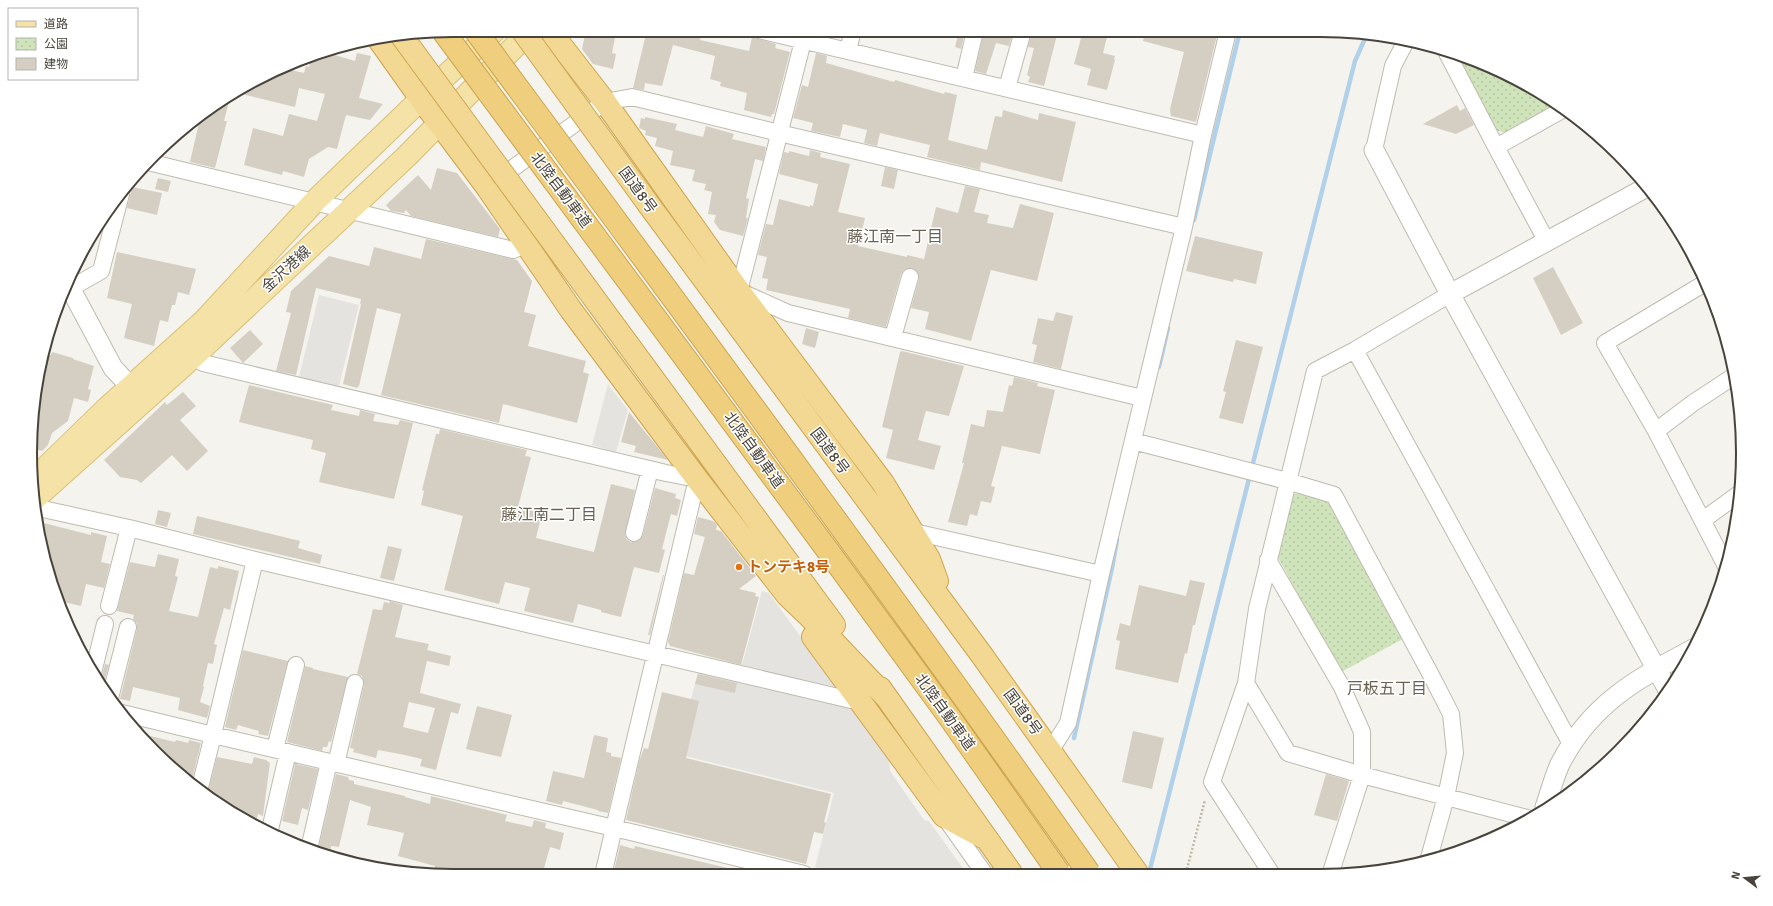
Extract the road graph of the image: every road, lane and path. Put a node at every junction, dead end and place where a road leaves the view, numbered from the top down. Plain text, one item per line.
1 (449, 37) edge
2 (480, 37) edge
3 (487, 37) edge
4 (524, 37) edge
5 (527, 37) edge
6 (554, 37) edge
7 (787, 37) edge
8 (851, 37) edge
9 (973, 37) edge
10 (1021, 37) edge
11 (1227, 37) edge
12 (405, 40) edge
13 (803, 41) junction
14 (381, 44) edge
15 (1404, 46) edge
16 (848, 51) junction
17 (1450, 58) edge
18 (964, 78) junction
19 (1007, 88) junction
20 (421, 99) junction
21 (605, 102) junction
22 (1558, 112) edge
23 (440, 123) junction
24 (779, 133) junction
25 (1203, 135) junction
26 (1496, 147) junction
27 (1374, 150) joint
28 (155, 164) edge
29 (487, 187) junction
30 (1642, 190) edge
31 (313, 203) junction
32 (117, 208) edge
33 (348, 211) junction
34 (1184, 227) junction
35 (1547, 242) junction
36 (525, 244) junction
37 (910, 277) dead end
38 (73, 285) edge
39 (1700, 286) edge
40 (740, 291) junction
41 (69, 293) edge
42 (1450, 294) junction
43 (893, 337) junction
44 (1355, 350) junction
45 (195, 355) junction
46 (1729, 379) edge
47 (137, 394) junction
48 (1142, 398) junction
49 (1656, 431) junction
50 (1133, 441) junction
51 (650, 470) junction
52 (38, 476) edge
53 (697, 478) junction
54 (1280, 479) junction
55 (39, 493) edge
56 (1733, 499) edge
57 (41, 509) edge
58 (1703, 520) junction
59 (129, 528) junction
60 (914, 532) junction
61 (634, 533) dead end
62 (1722, 559) edge
63 (255, 560) junction
64 (1268, 560) junction
65 (1101, 574) junction
66 (787, 595) junction
67 (109, 606) dead end
68 (946, 606) junction
69 (104, 624) dead end
70 (128, 627) dead end
71 (655, 654) junction
72 (1684, 654) edge
73 (95, 664) edge
74 (296, 665) dead end
75 (1656, 668) junction
76 (355, 683) dead end
77 (1246, 683) junction
78 (1665, 685) edge
79 (112, 691) edge
80 (857, 696) junction
81 (888, 699) junction
82 (130, 715) edge
83 (212, 735) junction
84 (1571, 744) junction
85 (1051, 750) junction
86 (282, 751) junction
87 (333, 763) junction
88 (1362, 775) junction
89 (1212, 782) junction
90 (201, 784) edge
91 (1446, 797) junction
92 (1547, 802) edge
93 (944, 816) junction
94 (1521, 817) edge
95 (270, 827) edge
96 (614, 828) junction
97 (987, 840) junction
98 (311, 844) edge
99 (1430, 854) edge
100 (604, 869) edge
101 (783, 869) edge
102 (981, 869) edge
103 (1008, 869) edge
104 (1056, 869) edge
105 (1086, 869) edge
106 (1134, 869) edge
107 (1187, 869) edge
108 (1268, 869) edge
109 (1332, 869) edge

1 - 104 highway, 北陸自動車道, bridge
2 - 105 highway, 北陸自動車道, bridge
3 - 20 main road, 金沢港線
4 - 23 main road, 金沢港線
5 - 68 highway, 国道8号, bridge
6 - 21 highway
7 - 13 street
8 - 16 street
9 - 18 street
10 - 19 street
11 - 25 street
12 - 81 highway, bridge
13 - 16 street
13 - 24 street
14 - 20 highway
15 - 27 street
16 - 18 street
17 - 26 street
18 - 19 street
19 - 25 street
20 - 23 highway
20 - 31 main road, 金沢港線
21 - 24 street
21 - 29 street
21 - 40 highway
22 - 26 street
23 - 29 highway
23 - 33 main road, 金沢港線
24 - 34 street
24 - 40 street
25 - 34 street
26 - 35 street
27 - 42 street
28 - 31 street
29 - 36 highway
30 - 35 street
31 - 33 street
31 - 47 main road, 金沢港線
32 - 38 street
33 - 36 street
33 - 45 main road, 金沢港線
34 - 48 street
35 - 42 street
36 - 53 highway
37 - 43 street
39 - 49 street
40 - 43 street
40 - 60 highway
41 - 47 street
42 - 44 street
42 - 75 street
43 - 48 street
44 - 54 street
44 - 84 street
45 - 47 main road, 金沢港線
45 - 51 street
46 - 49 street
47 - 52 main road, 金沢港線
47 - 55 main road, 金沢港線
48 - 50 street
49 - 58 street
50 - 54 street
50 - 65 street
51 - 53 street
51 - 61 street
53 - 66 highway
53 - 71 street
54 - 64 street
54 - 91 street
56 - 58 street
57 - 59 street
58 - 62 street
59 - 63 street
59 - 67 street
60 - 65 street
60 - 68 highway
63 - 71 street
63 - 83 street
64 - 77 street
64 - 88 street
65 - 85 street
66 - 80 highway
66 - 81 highway
68 - 85 highway, 国道8号
69 - 73 street
70 - 79 street
71 - 80 street
71 - 96 street
72 - 75 street
74 - 86 street
75 - 78 street
75 - 84 street
76 - 87 street
77 - 88 street
77 - 89 street
80 - 93 highway
81 - 97 highway
82 - 83 street
83 - 86 street
83 - 90 street
84 - 92 street
85 - 106 highway, 国道8号
86 - 87 street
86 - 95 street
87 - 96 street
87 - 98 street
88 - 91 street
88 - 109 street
89 - 107 path
89 - 108 street
91 - 94 street
91 - 99 street
93 - 97 highway
93 - 102 street
96 - 100 street
96 - 101 street
97 - 103 highway

